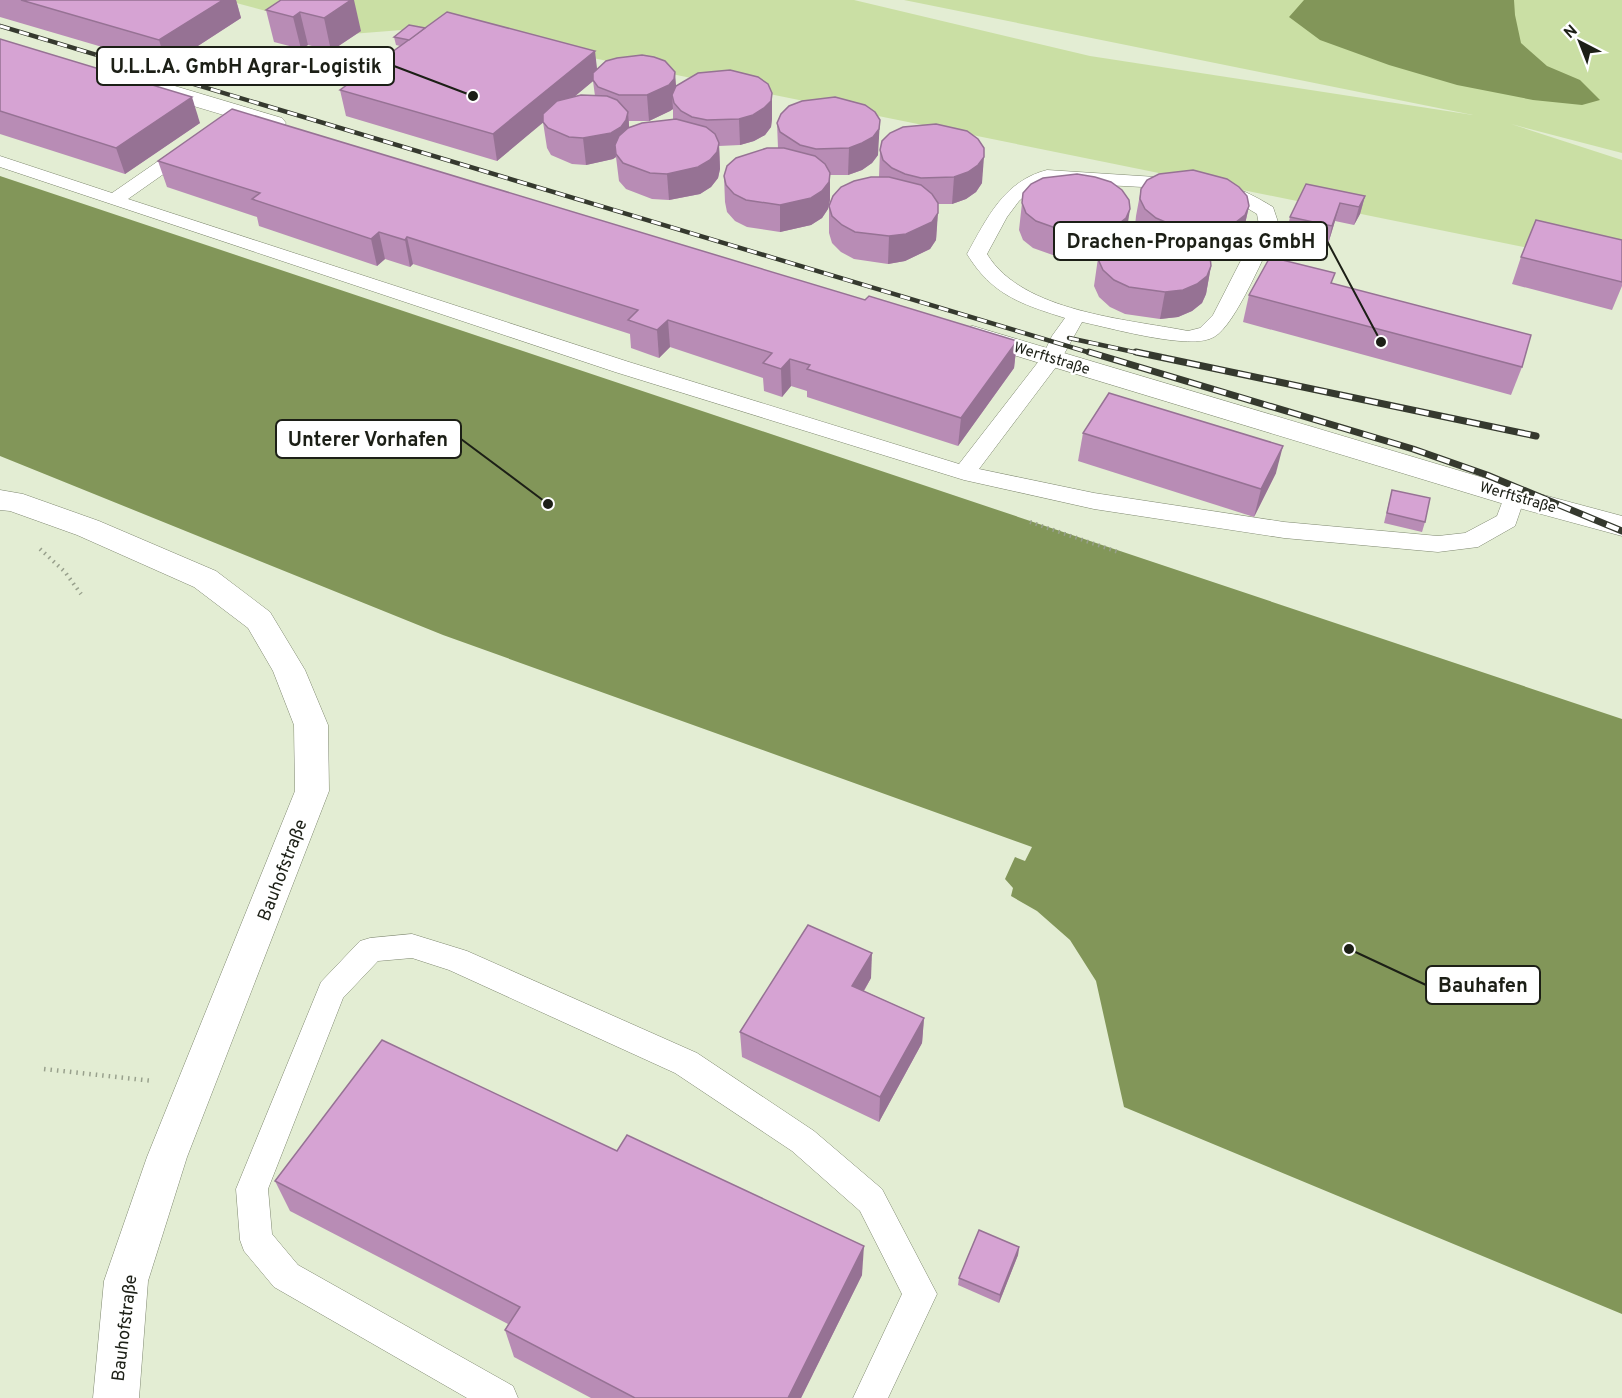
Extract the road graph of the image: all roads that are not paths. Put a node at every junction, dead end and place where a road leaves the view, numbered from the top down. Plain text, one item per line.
1 (138, 82) edge
2 (241, 113) junction
3 (294, 129) edge
4 (0, 161) edge
5 (114, 200) junction
6 (1077, 315) junction
7 (949, 327) edge
8 (1052, 358) junction
9 (964, 473) junction
10 (1514, 497) junction
11 (0, 500) edge
12 (1622, 526) edge
13 (116, 1398) edge
14 (501, 1398) edge
15 (870, 1398) edge

1 - 2 street
2 - 3 street
2 - 5 lane
4 - 5 lane
5 - 9 lane
6 - 6 lane
6 - 8 lane
7 - 8 street, Werftstraße
8 - 9 lane
8 - 10 street, Werftstraße
9 - 10 lane
10 - 12 street, Werftstraße
11 - 13 street, Bauhofstraße
14 - 15 lane

